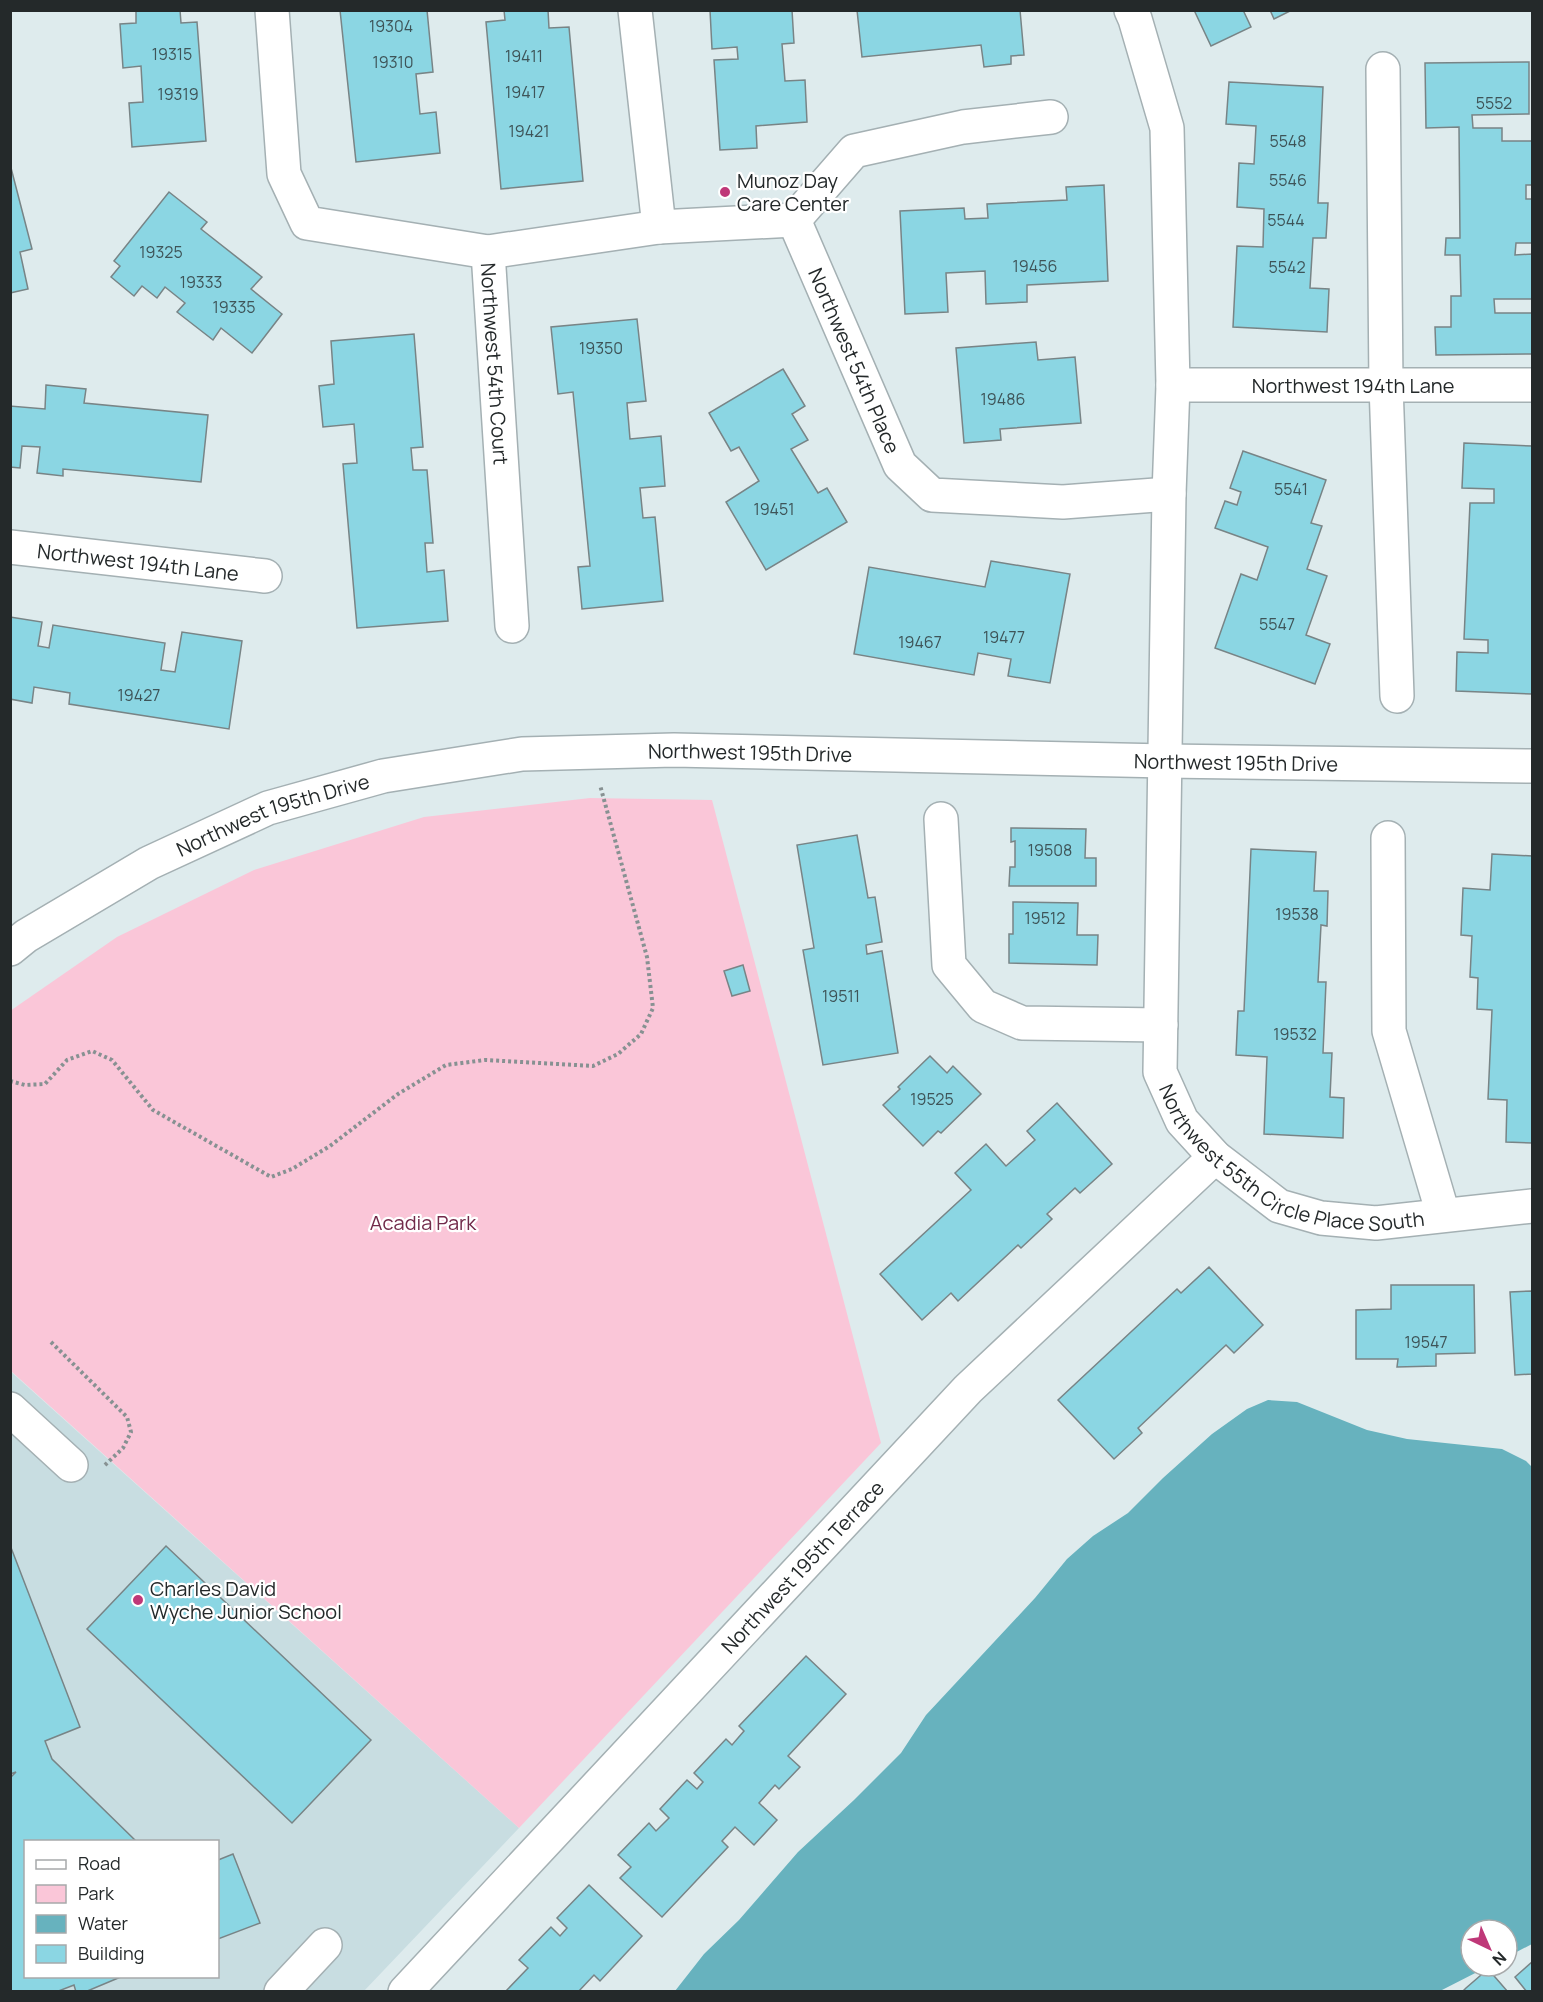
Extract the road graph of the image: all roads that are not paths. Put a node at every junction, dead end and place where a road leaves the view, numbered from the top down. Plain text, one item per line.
1 (272, 10) edge
2 (635, 10) edge
3 (1131, 10) edge
4 (1383, 69) dead end
5 (1051, 117) dead end
6 (794, 220) junction
7 (659, 227) junction
8 (488, 252) junction
9 (1173, 385) junction
10 (1386, 385) junction
11 (1533, 385) edge
12 (1169, 494) junction
13 (10, 547) edge
14 (265, 576) dead end
15 (512, 626) dead end
16 (1397, 696) dead end
17 (1166, 761) junction
18 (1533, 766) edge
19 (941, 819) dead end
20 (1388, 838) dead end
21 (10, 949) edge
22 (1161, 1025) junction
23 (1215, 1156) junction
24 (1533, 1206) edge
25 (1443, 1214) junction
26 (10, 1409) edge
27 (71, 1465) road end
28 (325, 1945) dead end
29 (281, 1992) edge
30 (405, 1992) edge

1 - 8 street, Northwest 54th Court
2 - 7 street
3 - 9 street, Northwest 55th Circle Place South
4 - 10 street
5 - 6 street
6 - 7 street
6 - 12 street, Northwest 54th Place
7 - 8 street
8 - 15 street, Northwest 54th Court
9 - 10 street, Northwest 194th Lane
9 - 12 street, Northwest 55th Circle Place South
10 - 11 street, Northwest 194th Lane
10 - 16 street
12 - 17 street, Northwest 55th Circle Place South
13 - 14 street, Northwest 194th Lane
17 - 18 street, Northwest 195th Drive
17 - 21 street, Northwest 195th Drive
17 - 22 street, Northwest 55th Circle Place South
19 - 22 street
20 - 25 street
22 - 23 street, Northwest 55th Circle Place South
23 - 25 street, Northwest 55th Circle Place South
23 - 30 street, Northwest 195th Terrace
24 - 25 street, Northwest 55th Circle Place South
26 - 27 street
28 - 29 street

